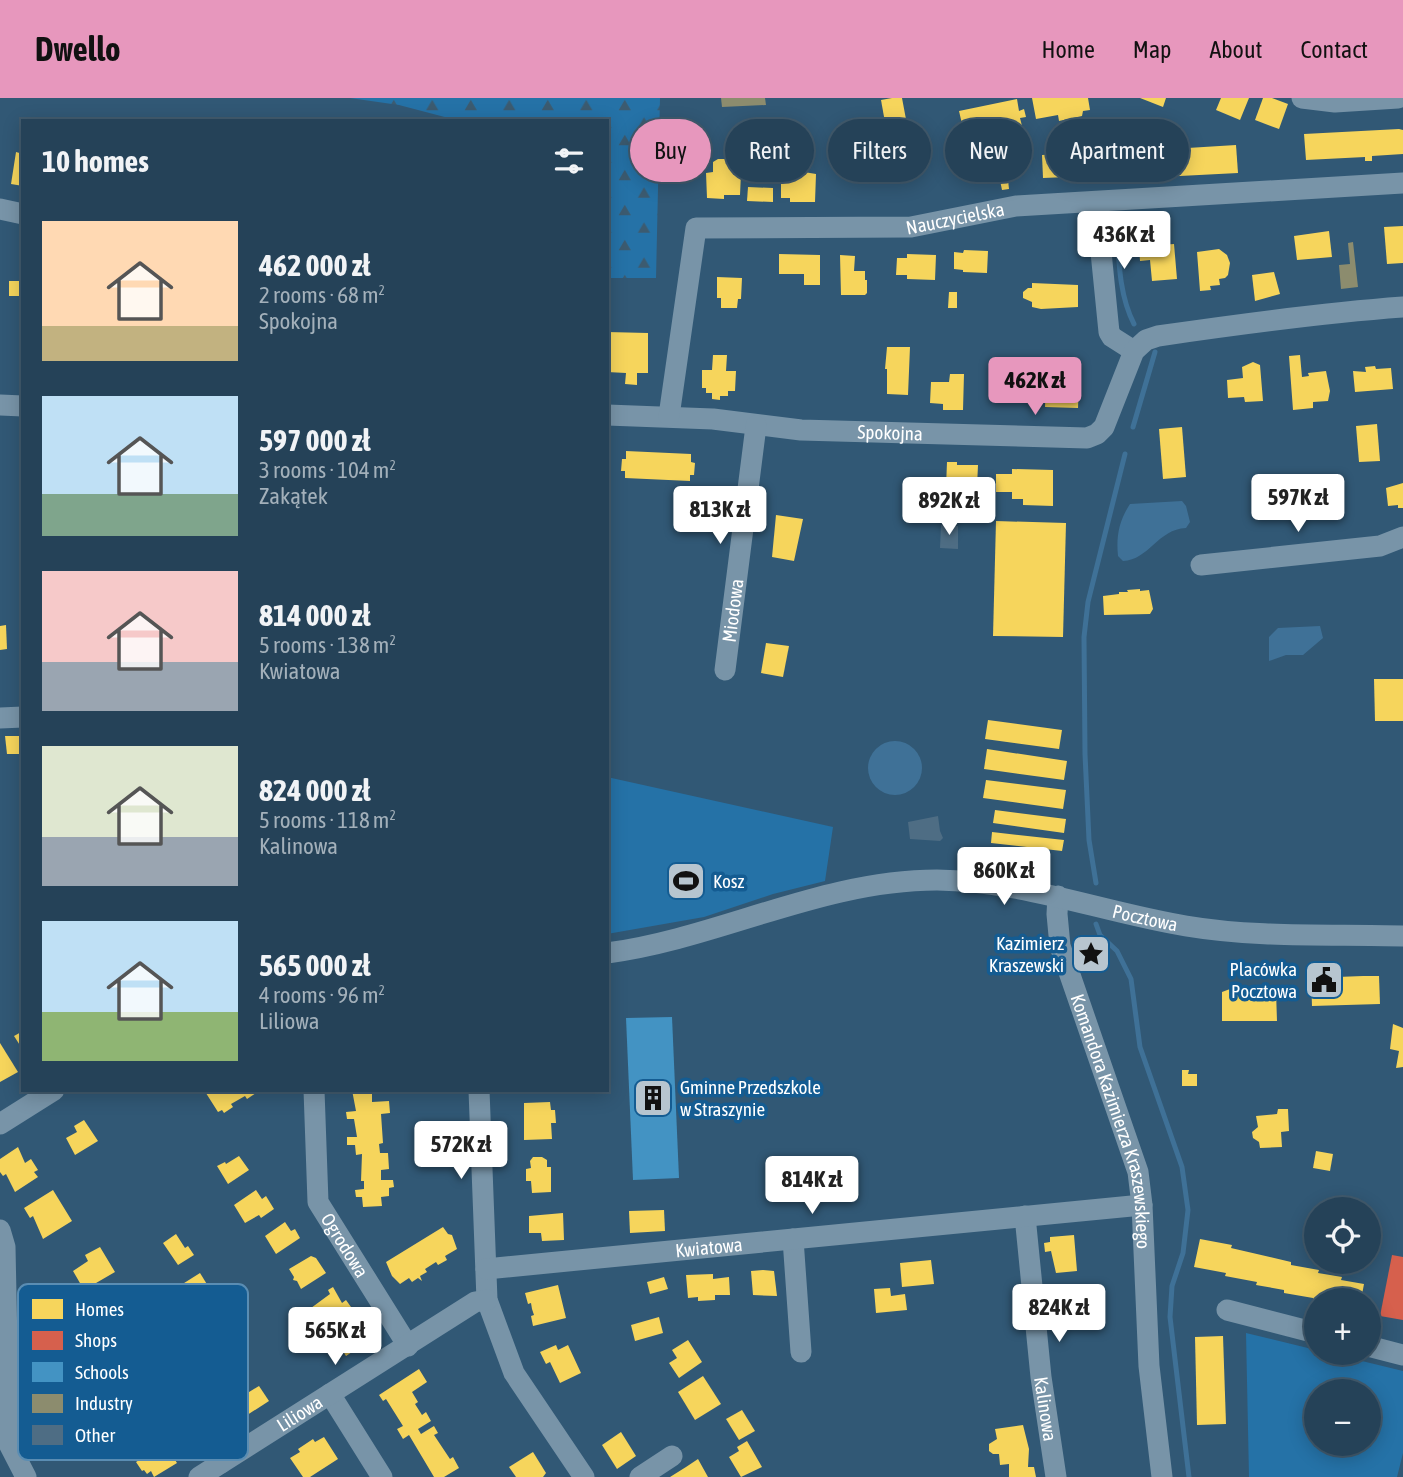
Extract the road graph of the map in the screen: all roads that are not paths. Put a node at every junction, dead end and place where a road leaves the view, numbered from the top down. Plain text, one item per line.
1 (1302, 98) edge
2 (1398, 98) edge
3 (1403, 183) edge
4 (1096, 202) junction
5 (0, 209) edge
6 (21, 214) edge
7 (1403, 307) edge
8 (1134, 351) junction
9 (0, 405) edge
10 (21, 406) edge
11 (609, 415) edge
12 (669, 416) junction
13 (756, 426) junction
14 (1403, 537) edge
15 (1201, 565) dead end
16 (725, 670) dead end
17 (21, 717) edge
18 (0, 718) edge
19 (1058, 896) junction
20 (1403, 936) edge
21 (609, 953) edge
22 (51, 1092) edge
23 (314, 1092) edge
24 (479, 1092) edge
25 (0, 1124) edge
26 (1142, 1205) junction
27 (1025, 1216) junction
28 (0, 1230) edge
29 (793, 1239) junction
30 (486, 1269) junction
31 (487, 1300) junction
32 (1227, 1310) dead end
33 (1304, 1330) edge
34 (408, 1346) junction
35 (1381, 1349) edge
36 (801, 1352) dead end
37 (1403, 1355) edge
38 (330, 1394) junction
39 (248, 1446) edge
40 (673, 1456) dead end
41 (219, 1460) edge
42 (226, 1460) edge
43 (221, 1463) junction
44 (26, 1477) edge
45 (199, 1477) edge
46 (382, 1477) edge
47 (584, 1477) edge
48 (640, 1477) edge
49 (1056, 1477) edge
50 (1162, 1477) edge

1 - 2 street
3 - 4 street, Nauczycielska
4 - 8 street
4 - 12 street, Nauczycielska
5 - 6 street
7 - 8 street
8 - 13 street, Spokojna
9 - 10 street
11 - 12 street, Spokojna
12 - 13 street, Spokojna
13 - 16 street, Miodowa
14 - 15 street
17 - 18 street
19 - 20 street, Pocztowa
19 - 21 street, Pocztowa
19 - 26 street, Komandora Kazimierza Kraszewskiego
22 - 25 street
23 - 34 street, Ogrodowa
24 - 30 street
26 - 27 street, Kwiatowa
26 - 50 street, Komandora Kazimierza Kraszewskiego
27 - 29 street, Kwiatowa
27 - 49 street, Kalinowa
28 - 44 street
29 - 30 street, Kwiatowa
29 - 36 street
30 - 31 street
31 - 34 street, Liliowa
31 - 47 street
32 - 33 street
34 - 38 street, Liliowa
35 - 37 street
38 - 39 street, Liliowa
38 - 46 street
40 - 48 street
41 - 43 street
42 - 43 street, Liliowa
43 - 45 street, Liliowa

